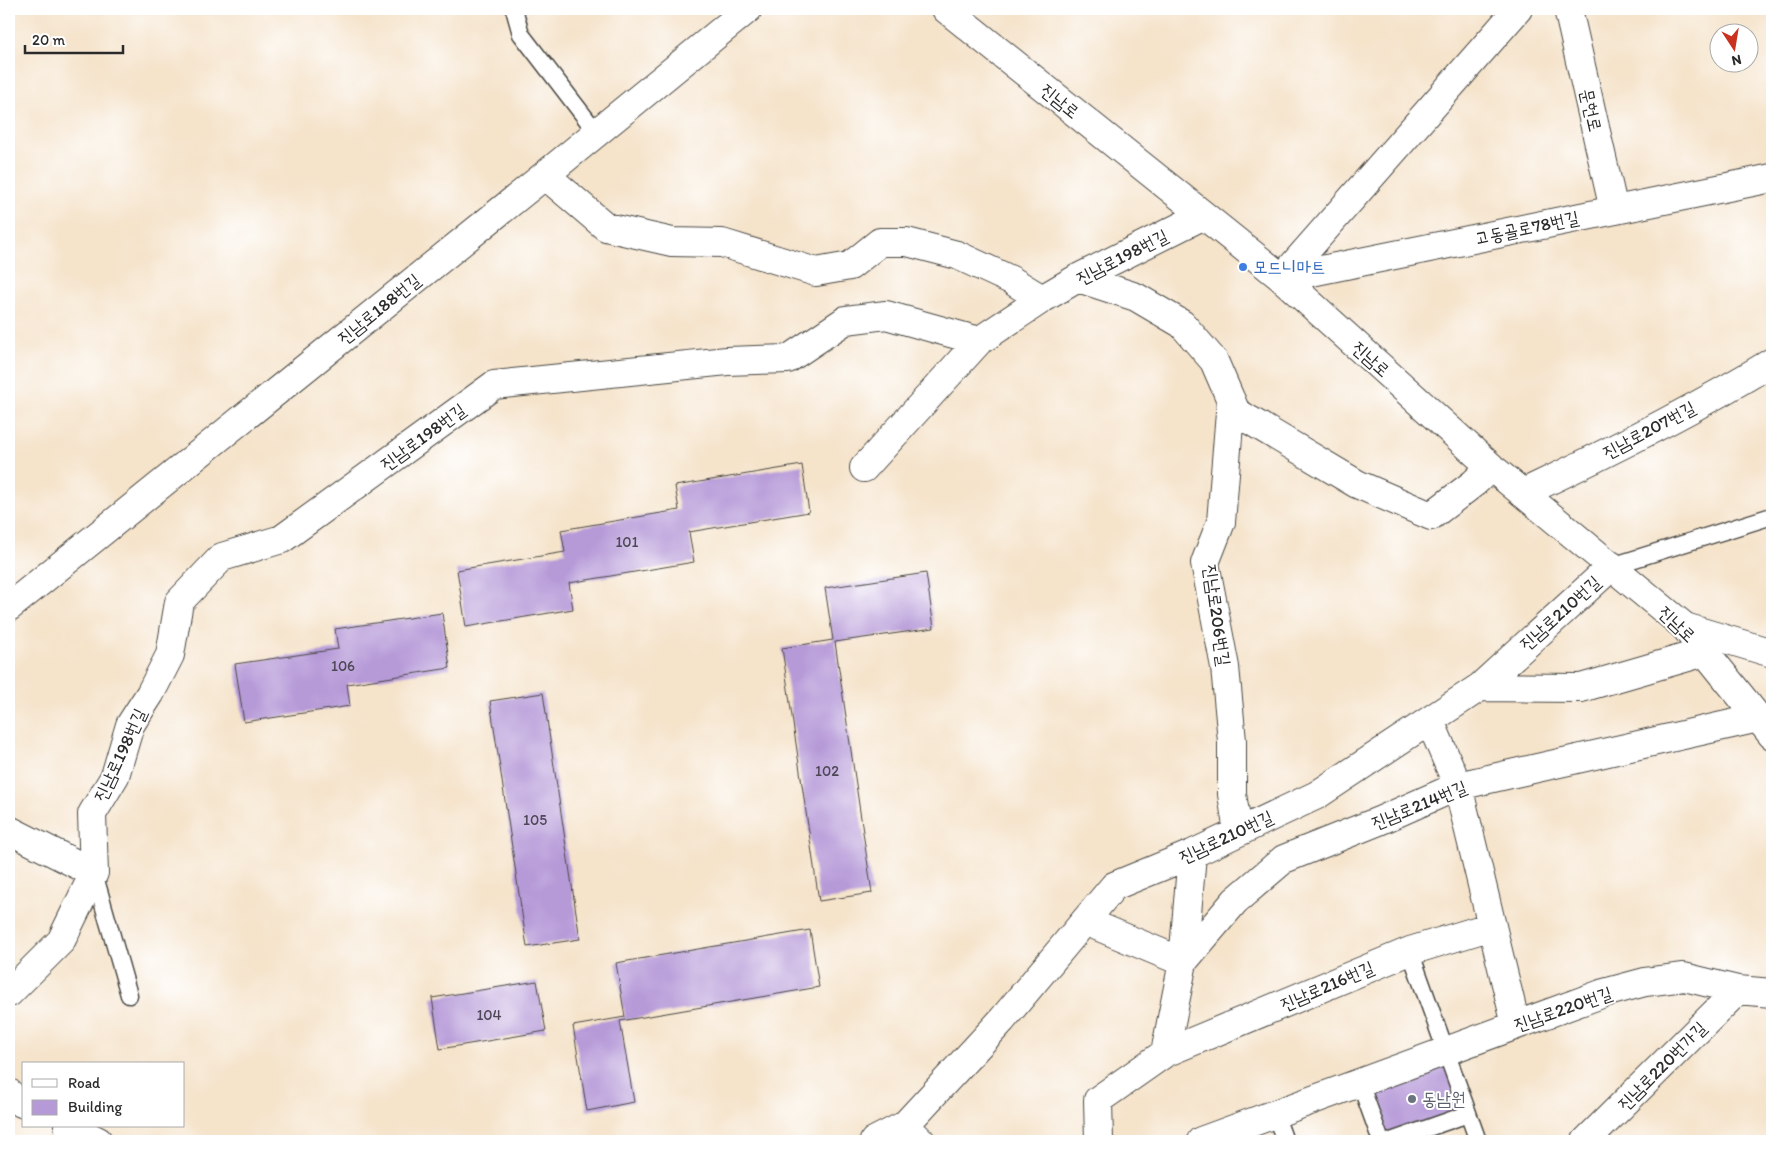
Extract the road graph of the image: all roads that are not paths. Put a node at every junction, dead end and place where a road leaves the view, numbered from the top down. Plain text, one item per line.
1 (514, 9) edge
2 (748, 9) edge
3 (946, 9) edge
4 (1518, 9) edge
5 (1568, 9) edge
6 (597, 133) junction
7 (545, 175) junction
8 (1772, 178) edge
9 (1614, 210) junction
10 (1202, 216) junction
11 (1078, 278) junction
12 (1282, 278) junction
13 (1042, 299) junction
14 (979, 341) junction
15 (1772, 362) edge
16 (1230, 400) junction
17 (1491, 467) junction
18 (864, 468) dead end
19 (1523, 494) junction
20 (1772, 516) edge
21 (1612, 566) junction
22 (9, 607) edge
23 (1685, 627) junction
24 (1705, 652) junction
25 (1772, 653) edge
26 (1480, 687) junction
27 (1430, 721) junction
28 (1765, 726) edge
29 (1458, 786) junction
30 (9, 830) edge
31 (1238, 832) junction
32 (1192, 854) junction
33 (94, 873) junction
34 (1084, 921) junction
35 (1492, 926) junction
36 (1410, 951) junction
37 (1183, 962) junction
38 (1738, 990) junction
39 (9, 993) edge
40 (1772, 993) edge
41 (129, 995) dead end
42 (1516, 1025) junction
43 (1446, 1052) junction
44 (1165, 1053) junction
45 (1360, 1083) junction
46 (9, 1093) edge
47 (22, 1103) edge
48 (1275, 1114) junction
49 (1468, 1114) junction
50 (72, 1128) edge
51 (913, 1133) edge
52 (98, 1141) edge
53 (874, 1141) edge
54 (1098, 1141) edge
55 (1201, 1141) edge
56 (1285, 1141) edge
57 (1381, 1141) edge
58 (1391, 1141) edge
59 (1478, 1141) edge
60 (1586, 1141) edge

1 - 6 lane
2 - 6 street, 진남로188번길
3 - 10 street, 진남로
4 - 12 street
5 - 9 street, 문헌로
6 - 7 street, 진남로188번길
7 - 13 street
7 - 22 street, 진남로188번길
8 - 9 street, 고동골로78번길
9 - 12 street, 고동골로78번길
10 - 11 street, 진남로198번길
10 - 12 street, 진남로
11 - 13 street, 진남로198번길
11 - 16 street, 진남로206번길
12 - 17 street, 진남로
13 - 14 street, 진남로198번길
14 - 18 street, 진남로198번길
14 - 33 street, 진남로198번길
15 - 19 street, 진남로207번길
16 - 17 street, 진남로206번길
16 - 31 street, 진남로206번길
17 - 19 street, 진남로
19 - 21 street, 진남로
20 - 21 lane
21 - 23 street, 진남로
21 - 26 street, 진남로210번길
23 - 24 street, 진남로
23 - 25 street
24 - 26 street
24 - 28 street, 진남로
26 - 27 street, 진남로210번길
27 - 29 street
27 - 31 street, 진남로210번길
28 - 29 street, 진남로214번길
29 - 35 street
29 - 37 street, 진남로214번길
30 - 33 street
31 - 32 street, 진남로210번길
32 - 34 street, 진남로210번길
32 - 37 street
33 - 39 street, 진남로198번길
33 - 41 lane, 진남로198번길
34 - 37 street
34 - 51 street, 진남로210번길
35 - 36 street, 진남로216번길
35 - 42 street
36 - 43 lane
36 - 44 street, 진남로216번길
37 - 44 street
38 - 40 street, 진남로220번길
38 - 42 street, 진남로220번길
38 - 60 street, 진남로220번가길
42 - 43 street, 진남로220번길
43 - 45 street, 진남로220번길
43 - 49 lane
44 - 54 street, 진남로216번길
45 - 48 street, 진남로220번길
45 - 57 lane
46 - 47 street
48 - 55 street, 진남로220번길
48 - 56 lane
49 - 58 lane
49 - 59 lane
50 - 52 street
51 - 53 street, 진남로210번길

